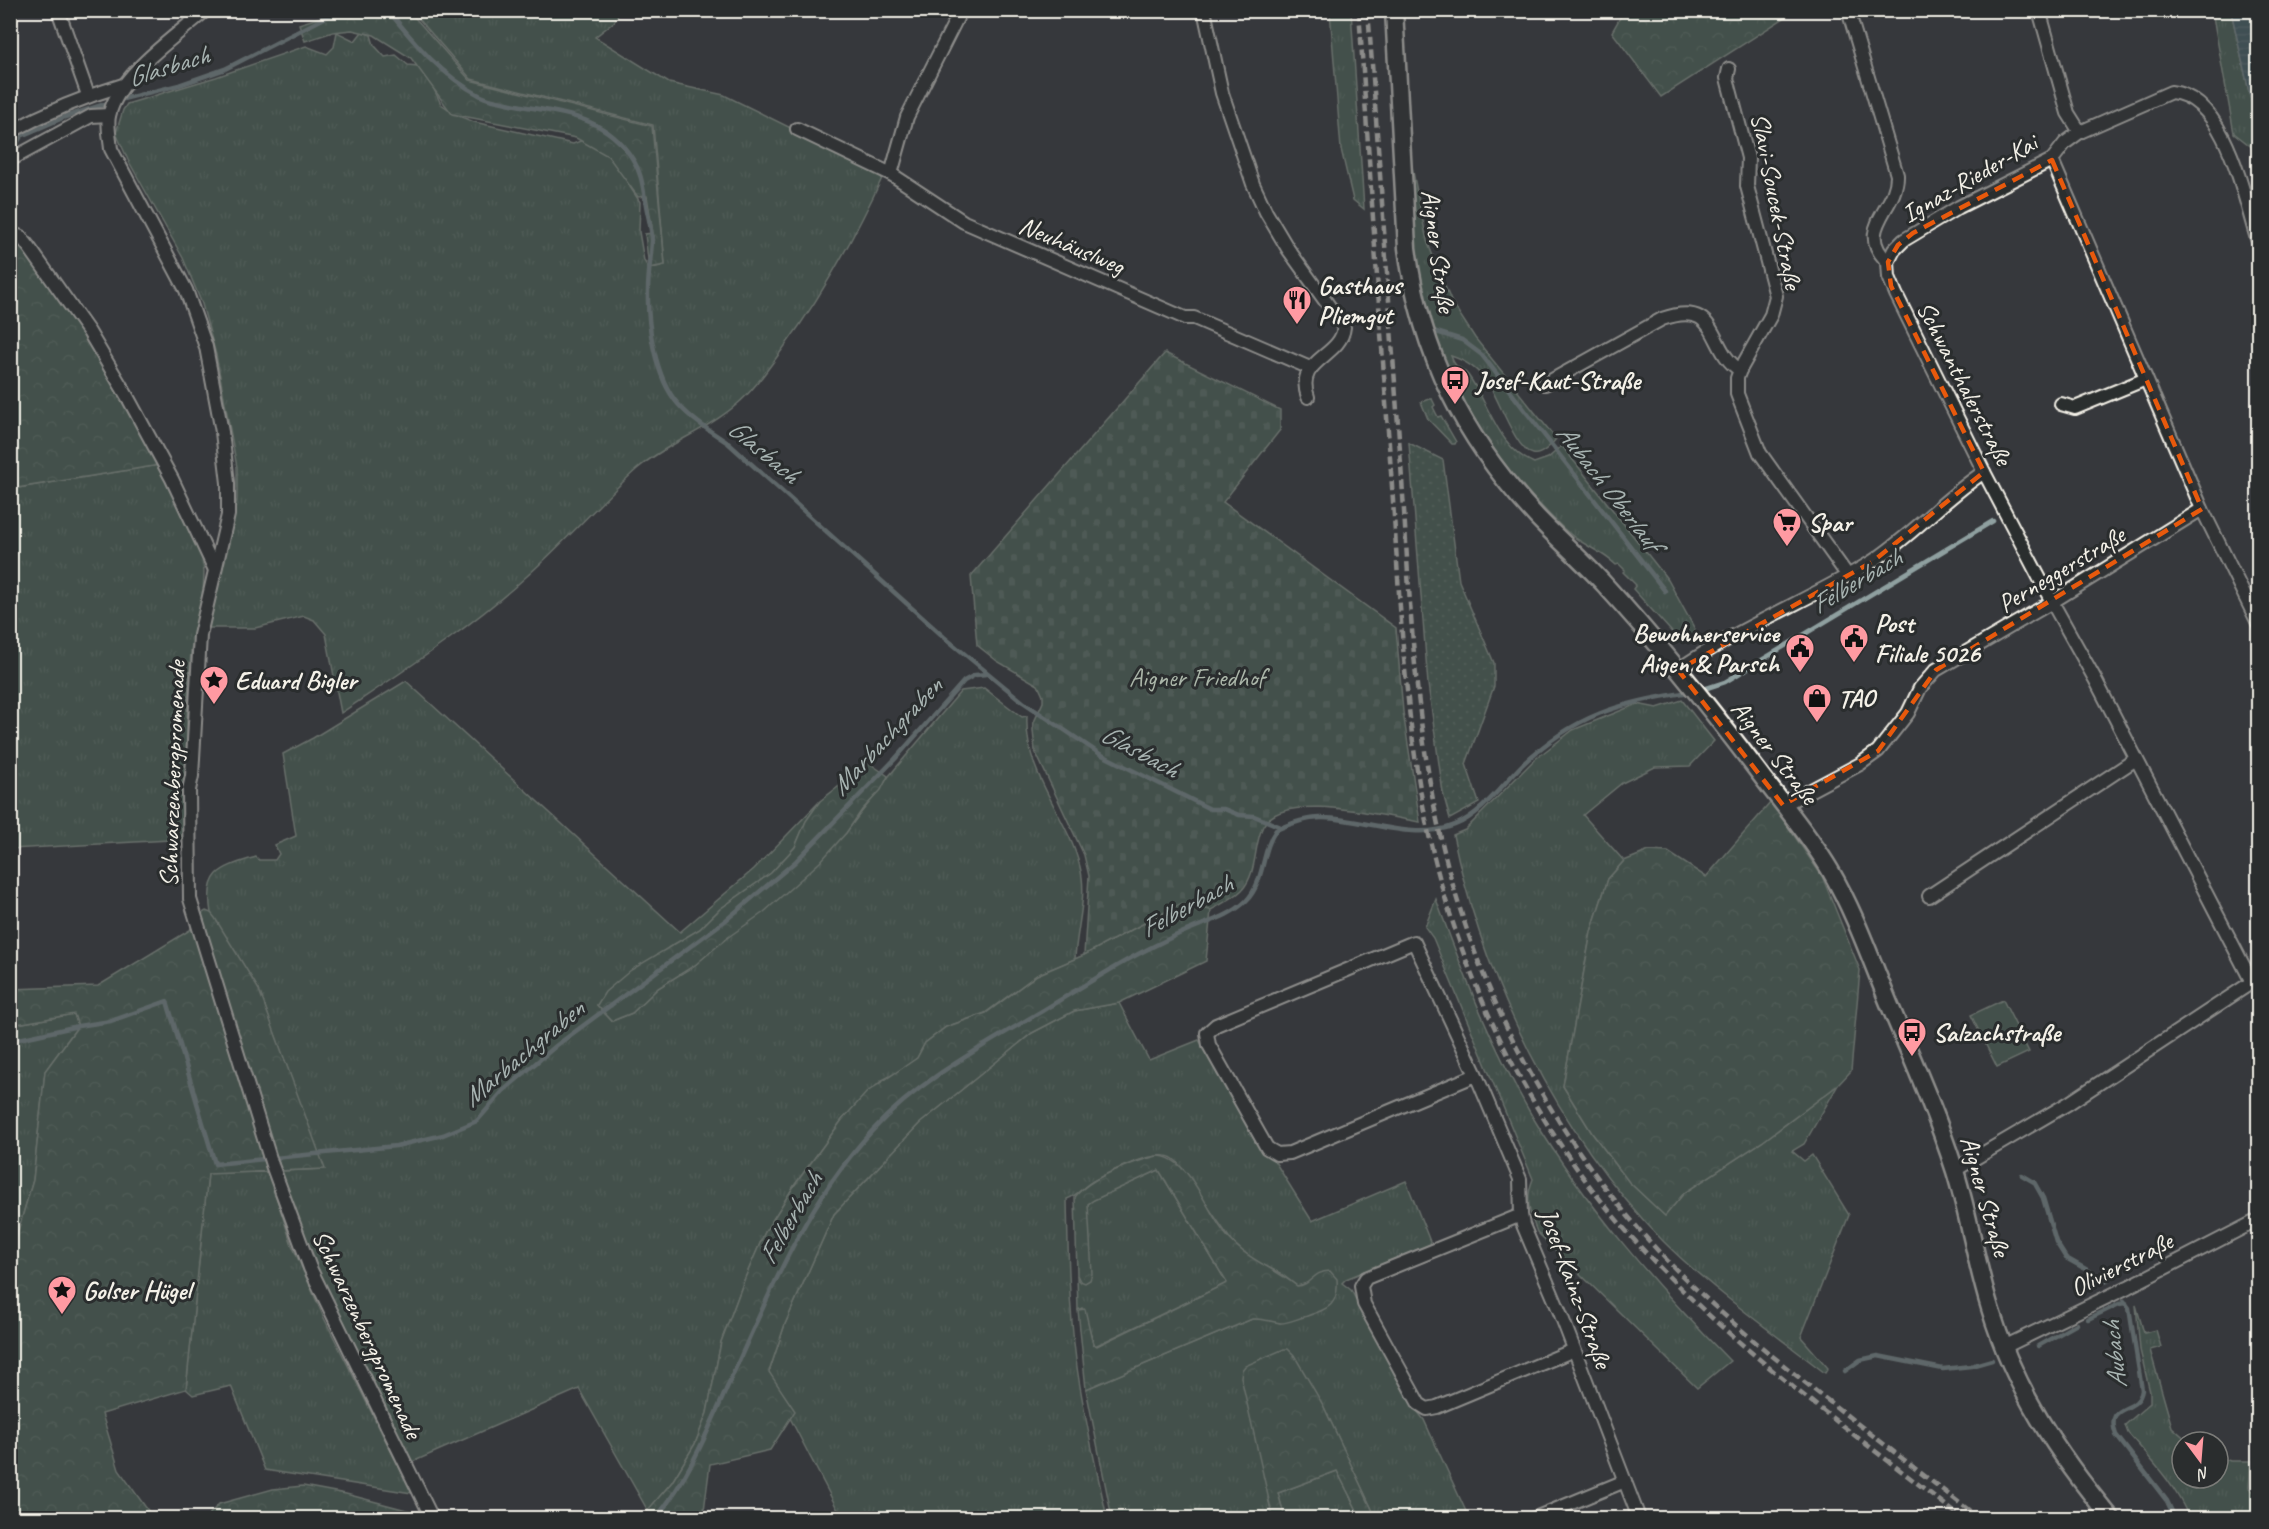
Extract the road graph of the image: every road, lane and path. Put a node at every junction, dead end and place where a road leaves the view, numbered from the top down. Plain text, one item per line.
1 (58, 10) edge
2 (206, 10) edge
3 (961, 10) edge
4 (1204, 10) edge
5 (1394, 10) edge
6 (1848, 10) edge
7 (2039, 10) edge
8 (1729, 69) dead end
9 (123, 86) junction
10 (88, 95) junction
11 (109, 120) junction
12 (797, 129) dead end
13 (10, 132) edge
14 (2079, 132) junction
15 (10, 160) edge
16 (2052, 160) junction
17 (891, 174) junction
18 (10, 233) edge
19 (2259, 242) edge
20 (1888, 262) junction
21 (1310, 369) junction
22 (1740, 370) junction
23 (2146, 379) junction
24 (1545, 384) dead end
25 (1308, 397) dead end
26 (2061, 404) dead end
27 (1984, 472) junction
28 (2202, 509) junction
29 (215, 570) junction
30 (1848, 576) junction
31 (2052, 603) junction
32 (2259, 624) edge
33 (1678, 670) junction
34 (2136, 759) junction
35 (1783, 805) junction
36 (1929, 896) dead end
37 (2255, 980) edge
38 (1476, 1075) junction
39 (1955, 1170) junction
40 (1521, 1215) junction
41 (2259, 1220) edge
42 (2004, 1347) junction
43 (1574, 1350) junction
44 (1625, 1481) junction
45 (432, 1518) edge
46 (1535, 1518) edge
47 (1640, 1518) edge
48 (2111, 1518) edge

1 - 10 street
2 - 9 street
3 - 17 street
4 - 21 street
5 - 33 main road, Aigner Straße
6 - 20 street, Schwanthalerstraße
7 - 14 street
8 - 22 street, Slavi-Soucek-Straße
9 - 10 street
9 - 11 street
10 - 13 street
11 - 15 street
11 - 29 street, Schwarzenbergpromenade
12 - 17 street, Neuhäuslweg
14 - 16 street, Ignaz-Rieder-Kai
14 - 19 street, Ignaz-Rieder-Kai
16 - 20 street, Ignaz-Rieder-Kai
16 - 23 street
17 - 21 street, Neuhäuslweg
18 - 29 street
20 - 27 street, Schwanthalerstraße
21 - 25 street
22 - 24 street
22 - 30 street, Slavi-Soucek-Straße
23 - 26 street
23 - 28 street
27 - 30 street
27 - 31 street, Schwanthalerstraße
28 - 31 street, Perneggerstraße
28 - 32 street
29 - 45 street, Schwarzenbergpromenade
30 - 33 street
31 - 34 street, Schwanthalerstraße
31 - 35 street, Perneggerstraße
33 - 35 main road, Aigner Straße
34 - 36 street
34 - 37 street, Schwanthalerstraße
35 - 39 main road, Aigner Straße
37 - 39 street
38 - 38 street, Josef-Kainz-Straße
38 - 40 street, Josef-Kainz-Straße
39 - 42 main road, Aigner Straße
40 - 43 street, Josef-Kainz-Straße
40 - 43 street
41 - 42 street, Olivierstraße
42 - 48 main road, Aigner Straße
43 - 44 street, Josef-Kainz-Straße
44 - 46 street
44 - 47 street, Josef-Kainz-Straße

